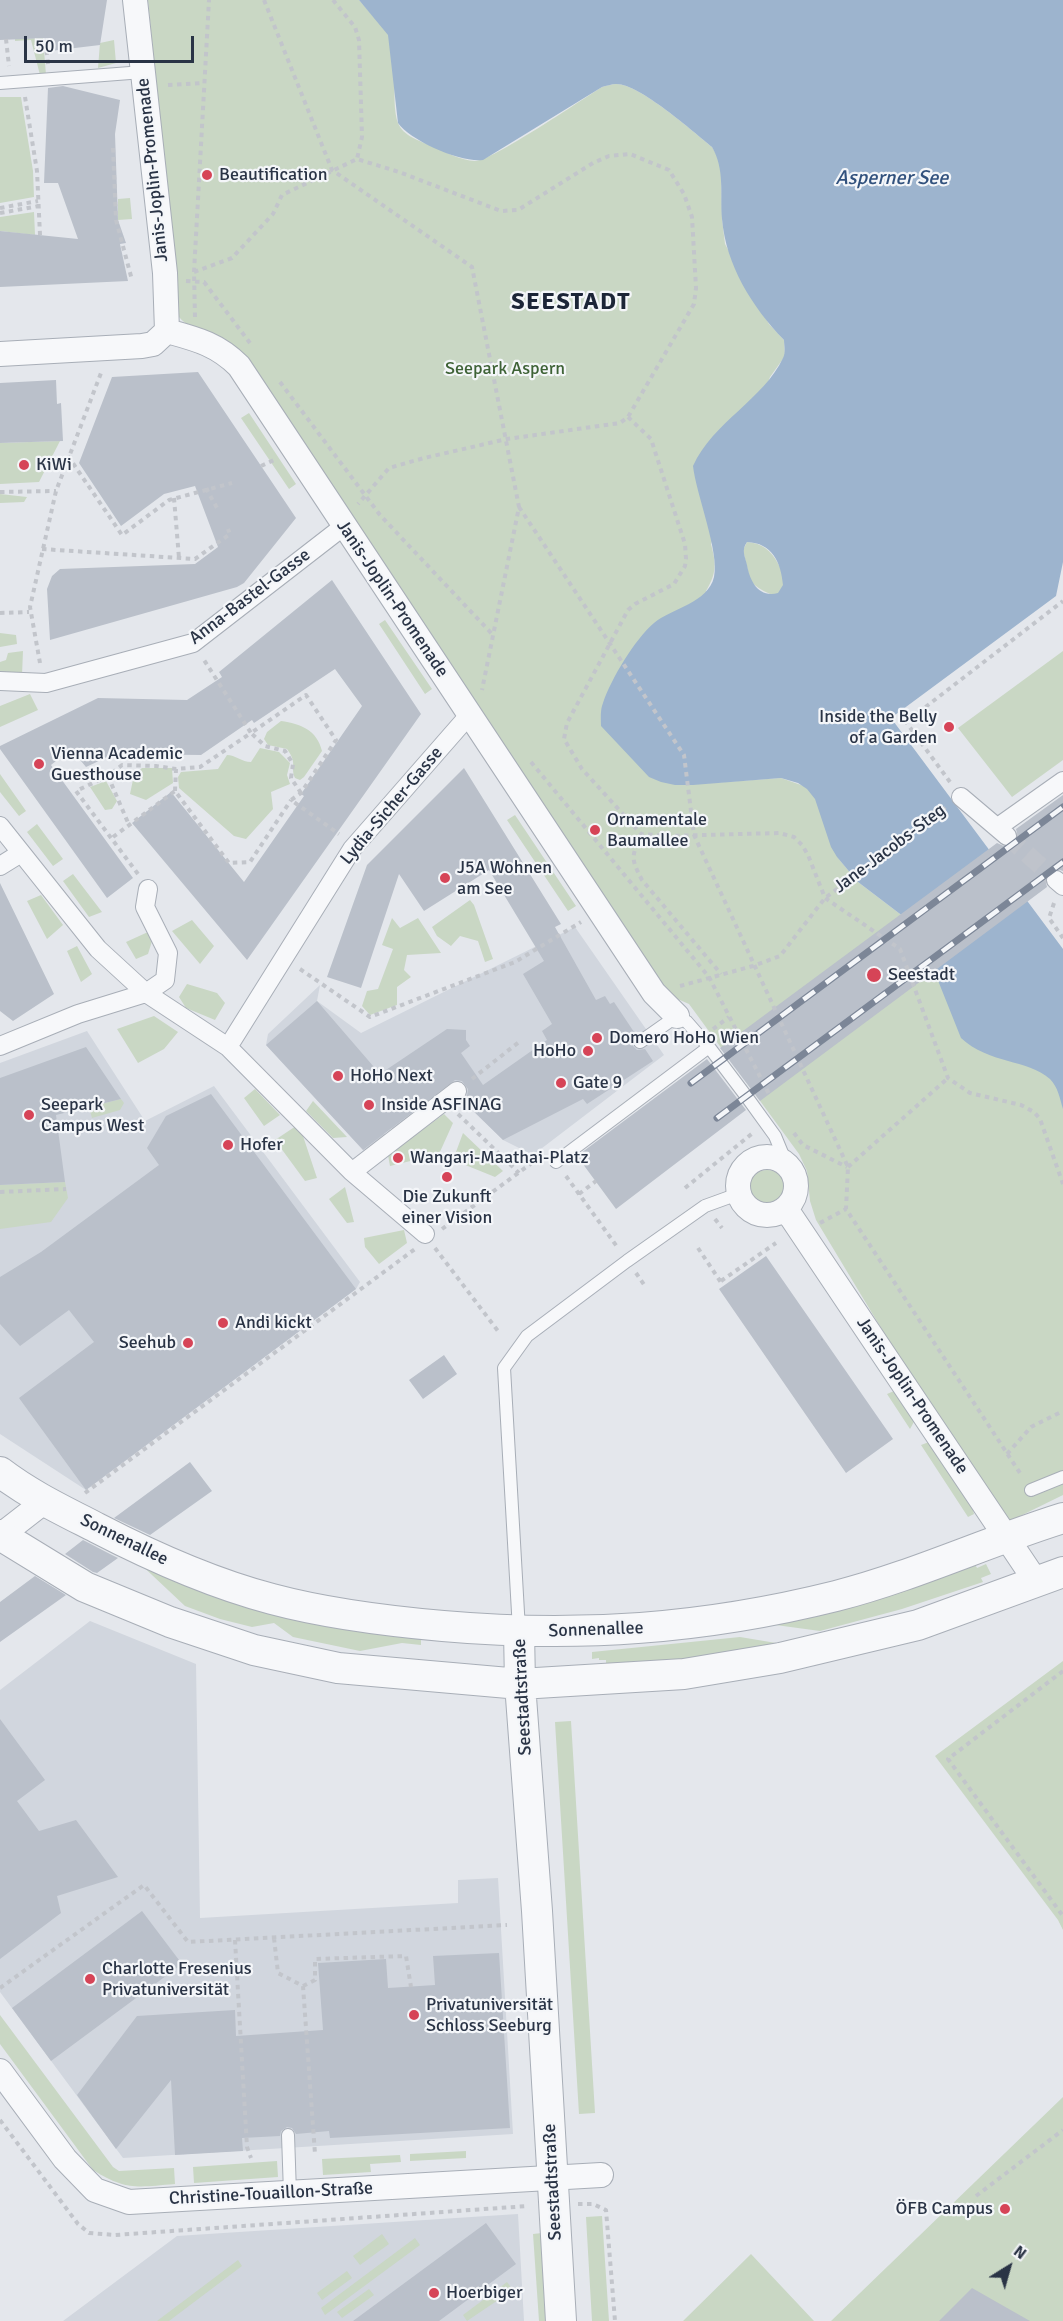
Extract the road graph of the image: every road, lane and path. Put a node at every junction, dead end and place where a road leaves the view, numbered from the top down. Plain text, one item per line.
1 (135, 0) edge
2 (209, 0) edge
3 (264, 0) edge
4 (333, 0) edge
5 (6, 39) dead end
6 (143, 72) junction
7 (11, 82) edge
8 (203, 83) junction
9 (113, 148) dead end
10 (357, 159) junction
11 (332, 170) junction
12 (38, 204) junction
13 (0, 207) edge
14 (0, 213) edge
15 (40, 235) dead end
16 (194, 272) junction
17 (132, 280) dead end
18 (194, 280) junction
19 (195, 326) dead end
20 (167, 330) junction
21 (257, 352) dead end
22 (0, 354) edge
23 (101, 373) dead end
24 (279, 380) dead end
25 (628, 417) junction
26 (507, 439) junction
27 (68, 456) junction
28 (232, 483) dead end
29 (207, 490) junction
30 (56, 491) junction
31 (0, 492) edge
32 (365, 494) junction
33 (174, 498) junction
34 (519, 507) junction
35 (217, 508) dead end
36 (344, 526) junction
37 (228, 529) dead end
38 (42, 549) junction
39 (179, 558) junction
40 (1063, 601) edge
41 (29, 612) junction
42 (0, 613) edge
43 (494, 636) junction
44 (193, 644) junction
45 (611, 646) junction
46 (0, 681) edge
47 (45, 683) junction
48 (475, 707) junction
49 (251, 733) junction
50 (531, 762) dead end
51 (176, 769) junction
52 (108, 776) junction
53 (1063, 781) edge
54 (175, 791) junction
55 (301, 793) junction
56 (958, 799) junction
57 (291, 800) junction
58 (129, 825) junction
59 (0, 826) edge
60 (641, 834) junction
61 (694, 835) junction
62 (112, 837) junction
63 (355, 845) junction
64 (21, 853) junction
65 (0, 866) edge
66 (1060, 884) edge
67 (148, 890) joint
68 (825, 898) junction
69 (599, 911) junction
70 (1063, 938) edge
71 (284, 958) junction
72 (753, 966) junction
73 (721, 974) junction
74 (709, 977) junction
75 (675, 988) dead end
76 (146, 993) junction
77 (677, 1016) junction
78 (519, 1042) dead end
79 (640, 1042) dead end
80 (0, 1046) edge
81 (228, 1047) junction
82 (709, 1047) junction
83 (948, 1078) junction
84 (451, 1096) junction
85 (773, 1102) dead end
86 (765, 1123) junction
87 (790, 1129) dead end
88 (556, 1162) junction
89 (787, 1164) junction
90 (848, 1167) junction
91 (352, 1172) junction
92 (519, 1173) junction
93 (596, 1181) dead end
94 (1063, 1184) edge
95 (685, 1188) dead end
96 (66, 1189) dead end
97 (0, 1192) edge
98 (579, 1194) junction
99 (738, 1194) junction
100 (786, 1209) junction
101 (846, 1209) junction
102 (819, 1224) dead end
103 (427, 1236) junction
104 (776, 1243) dead end
105 (698, 1248) dead end
106 (627, 1261) junction
107 (645, 1286) dead end
108 (498, 1331) dead end
109 (1063, 1411) edge
110 (1007, 1454) junction
111 (0, 1472) edge
112 (1063, 1477) edge
113 (1031, 1490) joint
114 (80, 1497) dead end
115 (45, 1501) junction
116 (1063, 1518) edge
117 (0, 1535) edge
118 (1008, 1538) junction
119 (1050, 1577) edge
120 (519, 1631) junction
121 (1063, 1671) edge
122 (520, 1684) junction
123 (1063, 1916) edge
124 (507, 1925) dead end
125 (274, 1938) junction
126 (235, 1940) junction
127 (303, 1986) junction
128 (411, 1987) dead end
129 (0, 1988) edge
130 (0, 2071) edge
131 (1063, 2130) edge
132 (288, 2135) dead end
133 (315, 2154) dead end
134 (250, 2158) dead end
135 (601, 2175) dead end
136 (553, 2179) junction
137 (290, 2193) junction
138 (976, 2196) dead end
139 (576, 2204) dead end
140 (561, 2321) edge
141 (615, 2321) edge

1 - 6 street, Janis-Joplin-Promenade
2 - 8 path
3 - 11 path
4 - 10 path
5 - 7 path
6 - 7 lane
6 - 8 path
6 - 20 street, Janis-Joplin-Promenade
7 - 12 path
8 - 16 path
9 - 17 path
10 - 11 path
10 - 25 path
11 - 16 path
11 - 26 path
12 - 13 path
12 - 14 path
12 - 15 path
16 - 18 path
18 - 19 path
18 - 21 path
20 - 22 street
20 - 36 street, Janis-Joplin-Promenade
23 - 27 path
24 - 32 path
25 - 26 path
25 - 45 path
26 - 32 path
26 - 34 path
27 - 30 path
27 - 33 path
28 - 29 path
29 - 33 path
29 - 35 path
30 - 31 path
30 - 38 path
32 - 36 path
32 - 43 path
33 - 39 path
34 - 43 path
34 - 45 path
36 - 44 street, Anna-Bastel-Gasse
36 - 48 street, Janis-Joplin-Promenade
37 - 39 path
38 - 39 path
38 - 41 path
40 - 56 path
41 - 42 path
41 - 47 path
43 - 48 path
44 - 47 street, Anna-Bastel-Gasse
44 - 49 path
45 - 60 path
45 - 61 path
46 - 47 street, Anna-Bastel-Gasse
48 - 63 street, Lydia-Sicher-Gasse
48 - 69 street, Janis-Joplin-Promenade
49 - 51 path
49 - 55 path
49 - 55 path
50 - 74 path
51 - 52 path
51 - 54 path
52 - 58 path
52 - 62 path
53 - 56 street
54 - 57 path
54 - 58 path
55 - 57 path
56 - 68 path, Jane-Jacobs-Steg
57 - 63 path
58 - 62 path
59 - 64 street
60 - 61 path
60 - 73 path
61 - 68 path
61 - 72 path
62 - 67 path
63 - 71 street, Lydia-Sicher-Gasse
64 - 65 street
64 - 76 street
66 - 70 path
67 - 76 street
68 - 72 path, Jane-Jacobs-Steg
68 - 83 path
69 - 71 path
69 - 77 street, Janis-Joplin-Promenade
71 - 81 street, Lydia-Sicher-Gasse
72 - 73 path, Jane-Jacobs-Steg
72 - 90 path
73 - 74 path, Jane-Jacobs-Steg
74 - 75 path, Jane-Jacobs-Steg
74 - 85 path
76 - 80 street
76 - 81 street
77 - 79 lane
77 - 82 lane, Janis-Joplin-Promenade
78 - 84 path
81 - 91 street
82 - 86 lane, Janis-Joplin-Promenade
82 - 88 lane
83 - 90 path
83 - 94 path
84 - 91 street
84 - 92 path
86 - 89 lane, Janis-Joplin-Promenade
86 - 95 path
87 - 90 path
88 - 92 path
88 - 98 path
89 - 99 street
89 - 100 street
90 - 101 path
91 - 103 street
92 - 103 path
93 - 98 path
96 - 97 path
98 - 106 path
99 - 100 street
99 - 106 lane, Seestadtstraße
100 - 118 street, Janis-Joplin-Promenade
101 - 102 path
101 - 110 path
103 - 108 path
103 - 114 path
104 - 105 path
106 - 107 path
106 - 120 lane, Seestadtstraße
109 - 110 path
110 - 113 path
111 - 115 street, Sonnenallee
112 - 113 lane
115 - 117 street
115 - 120 street, Sonnenallee
116 - 118 street, Sonnenallee
117 - 122 street
118 - 119 street, Janis-Joplin-Promenade
118 - 120 street, Sonnenallee
119 - 122 street
120 - 122 street, Seestadtstraße
121 - 123 path
122 - 136 street, Seestadtstraße
124 - 125 path
125 - 126 path
125 - 127 path
126 - 129 path
126 - 134 path
127 - 128 path
127 - 133 path
130 - 137 street, Christine-Touaillon-Straße
131 - 138 path
132 - 137 lane
135 - 136 street, Christine-Touaillon-Straße
136 - 137 street, Christine-Touaillon-Straße
136 - 140 street, Seestadtstraße
139 - 141 path

